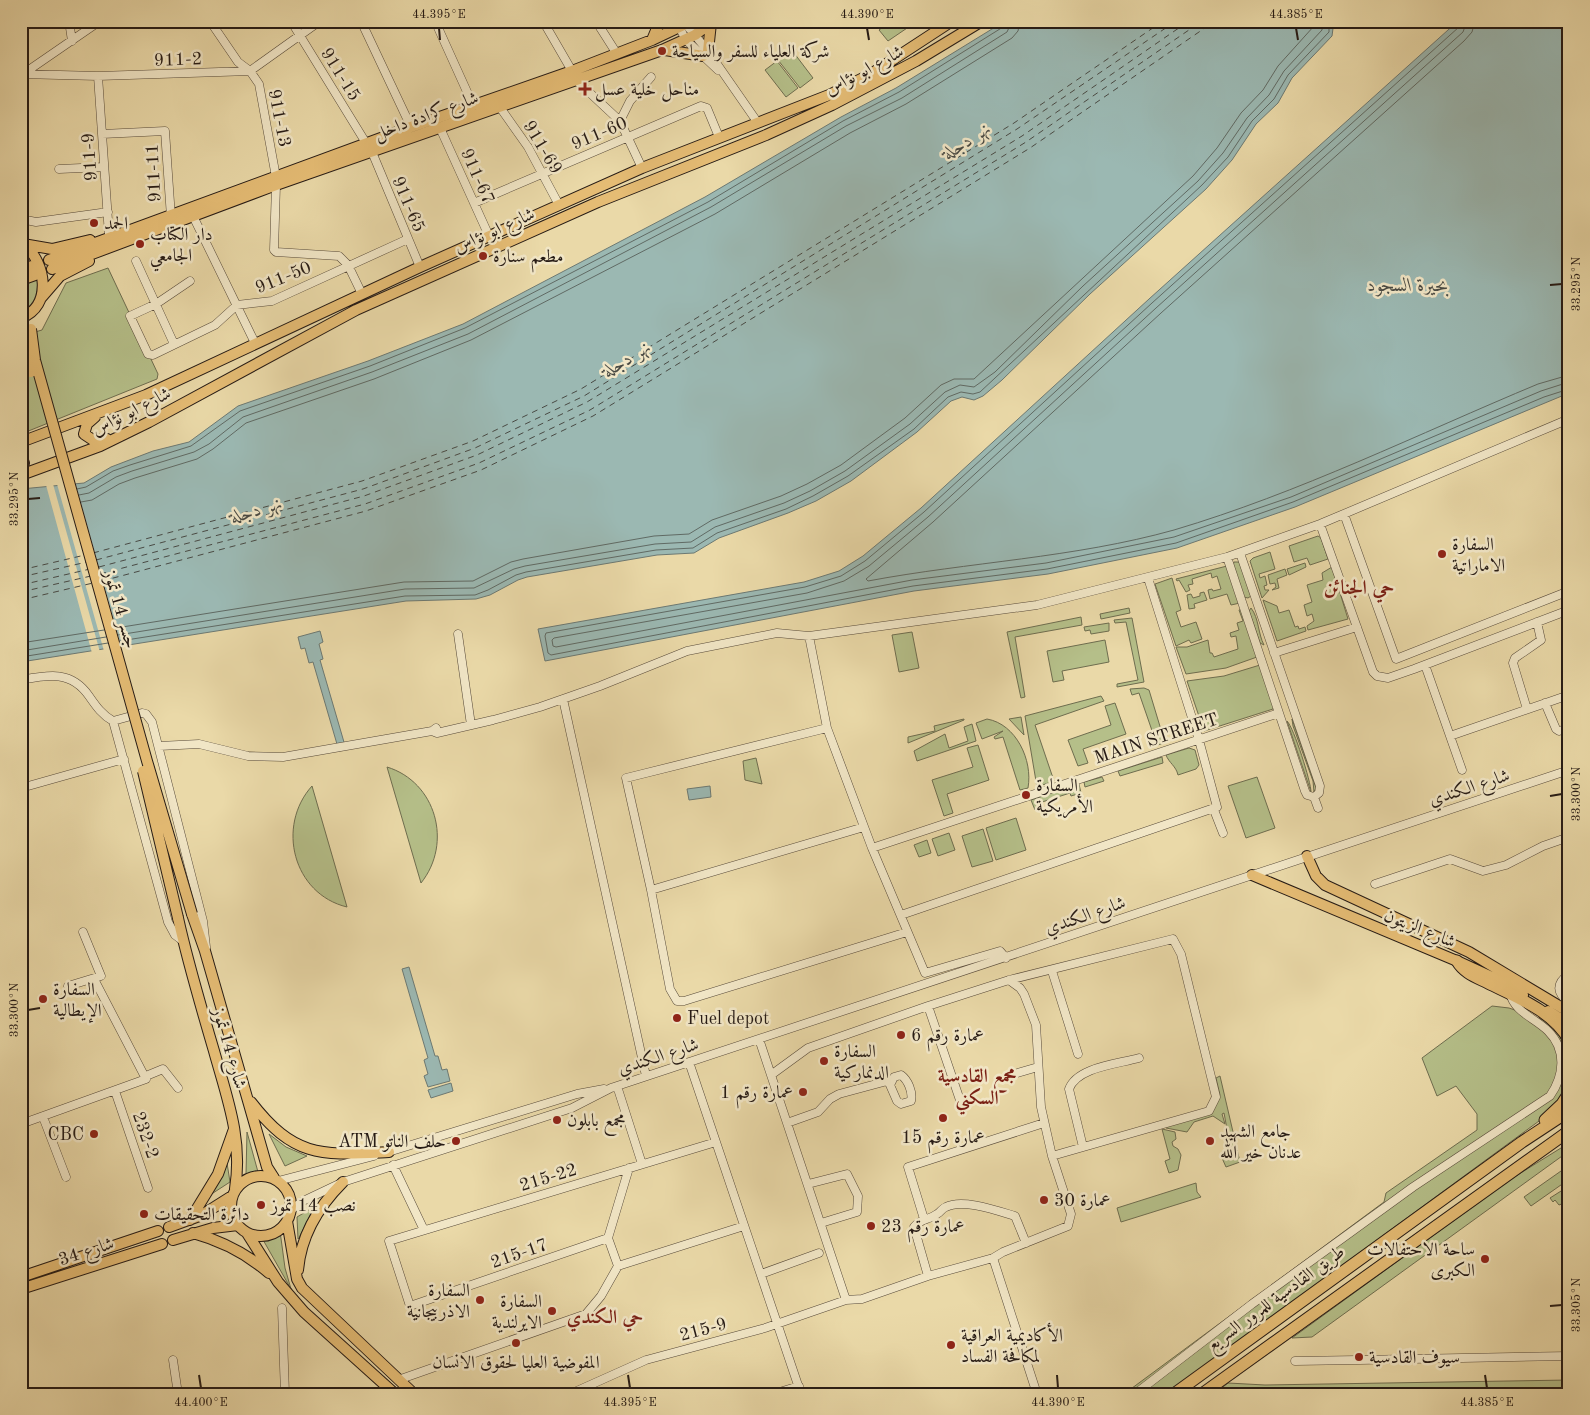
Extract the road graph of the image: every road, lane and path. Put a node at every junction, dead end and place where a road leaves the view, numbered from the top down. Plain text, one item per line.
1 (22, 21) edge
2 (69, 21) edge
3 (100, 21) edge
4 (210, 21) edge
5 (290, 21) edge
6 (320, 21) edge
7 (361, 21) edge
8 (435, 21) edge
9 (543, 21) edge
10 (596, 21) edge
11 (660, 21) edge
12 (952, 21) edge
13 (982, 21) edge
14 (712, 22) edge
15 (683, 23) edge
16 (695, 35) junction
17 (300, 36) junction
18 (652, 40) junction
19 (686, 40) junction
20 (72, 41) junction
21 (662, 50) junction
22 (617, 54) junction
23 (706, 54) junction
24 (250, 71) junction
25 (22, 74) edge
26 (98, 76) junction
27 (574, 76) junction
28 (651, 77) dead end
29 (21, 104) edge
30 (473, 105) junction
31 (499, 106) junction
32 (620, 121) junction
33 (758, 123) junction
34 (411, 127) junction
35 (440, 128) junction
36 (102, 134) junction
37 (628, 136) junction
38 (719, 137) junction
39 (369, 148) junction
40 (104, 167) junction
41 (642, 168) junction
42 (59, 169) dead end
43 (543, 173) junction
44 (276, 181) junction
45 (474, 203) junction
46 (559, 205) junction
47 (108, 212) junction
48 (193, 216) junction
49 (171, 217) junction
50 (21, 219) edge
51 (145, 230) junction
52 (109, 234) junction
53 (489, 236) junction
54 (408, 239) junction
55 (22, 243) edge
56 (136, 261) dead end
57 (50, 265) dead end
58 (348, 265) junction
59 (420, 267) junction
60 (21, 270) edge
61 (21, 280) edge
62 (190, 281) dead end
63 (362, 294) junction
64 (41, 298) junction
65 (156, 304) junction
66 (237, 305) junction
67 (34, 310) junction
68 (21, 318) edge
69 (21, 342) edge
70 (256, 343) junction
71 (174, 344) junction
72 (119, 406) junction
73 (1569, 419) edge
74 (149, 422) junction
75 (21, 442) edge
76 (21, 456) edge
77 (21, 468) edge
78 (21, 475) edge
79 (1344, 514) junction
80 (1320, 524) junction
81 (1240, 553) junction
82 (1227, 557) junction
83 (1148, 578) junction
84 (1569, 591) edge
85 (1256, 600) junction
86 (1242, 604) junction
87 (1569, 610) edge
88 (1537, 622) junction
89 (1357, 627) junction
90 (458, 634) dead end
91 (809, 636) junction
92 (1274, 653) junction
93 (1261, 658) junction
94 (1424, 665) junction
95 (21, 680) edge
96 (1568, 697) edge
97 (563, 699) junction
98 (1545, 704) junction
99 (1293, 707) junction
100 (1528, 709) junction
101 (1279, 713) junction
102 (113, 721) junction
103 (471, 723) junction
104 (827, 728) junction
105 (1569, 728) edge
106 (1450, 736) junction
107 (1200, 740) junction
108 (159, 746) junction
109 (124, 759) junction
110 (1462, 770) dead end
111 (1569, 770) edge
112 (21, 788) edge
113 (1314, 797) junction
114 (1318, 808) dead end
115 (1214, 810) junction
116 (864, 827) junction
117 (1223, 833) dead end
118 (1569, 837) edge
119 (872, 848) junction
120 (1307, 856) junction
121 (1252, 875) junction
122 (1375, 884) dead end
123 (651, 890) junction
124 (192, 914) joint
125 (901, 916) junction
126 (178, 918) joint
127 (83, 932) dead end
128 (908, 932) junction
129 (183, 942) junction
130 (205, 951) junction
131 (1006, 958) junction
132 (1457, 961) joint
133 (1052, 971) junction
134 (1569, 974) edge
135 (94, 979) junction
136 (1009, 980) junction
137 (1506, 985) junction
138 (68, 986) dead end
139 (21, 994) edge
140 (21, 999) edge
141 (1569, 1003) edge
142 (928, 1006) junction
143 (1569, 1012) edge
144 (1569, 1024) edge
145 (759, 1039) junction
146 (1569, 1040) edge
147 (1078, 1054) dead end
148 (1139, 1058) dead end
149 (689, 1062) junction
150 (1038, 1067) junction
151 (1014, 1074) dead end
152 (771, 1075) junction
153 (146, 1076) junction
154 (646, 1076) junction
155 (891, 1080) dead end
156 (614, 1087) junction
157 (178, 1088) dead end
158 (115, 1091) junction
159 (1569, 1093) edge
160 (247, 1096) junction
161 (963, 1109) dead end
162 (1569, 1110) edge
163 (520, 1111) junction
164 (44, 1117) junction
165 (235, 1123) junction
166 (524, 1123) junction
167 (787, 1123) junction
168 (1044, 1123) junction
169 (21, 1124) edge
170 (1569, 1131) edge
171 (716, 1142) junction
172 (1522, 1142) junction
173 (1084, 1148) junction
174 (389, 1152) junction
175 (1052, 1156) junction
176 (642, 1164) junction
177 (393, 1165) junction
178 (629, 1168) junction
179 (66, 1177) dead end
180 (276, 1179) junction
181 (343, 1182) junction
182 (808, 1184) junction
183 (148, 1188) dead end
184 (234, 1193) junction
185 (291, 1210) junction
186 (190, 1220) junction
187 (924, 1220) junction
188 (287, 1221) junction
189 (821, 1223) junction
190 (238, 1225) junction
191 (744, 1226) junction
192 (169, 1228) dead end
193 (424, 1230) junction
194 (158, 1231) dead end
195 (247, 1232) junction
196 (193, 1233) junction
197 (608, 1238) junction
198 (173, 1240) dead end
199 (1026, 1243) junction
200 (162, 1244) dead end
201 (819, 1253) dead end
202 (993, 1258) junction
203 (618, 1266) junction
204 (761, 1274) junction
205 (928, 1276) junction
206 (21, 1277) edge
207 (297, 1279) junction
208 (278, 1282) junction
209 (21, 1289) edge
210 (846, 1300) junction
211 (410, 1306) joint
212 (282, 1308) dead end
213 (777, 1324) junction
214 (1569, 1356) edge
215 (173, 1360) dead end
216 (1295, 1361) dead end
217 (398, 1380) junction
218 (21, 1387) edge
219 (800, 1390) edge
220 (24, 1394) edge
221 (178, 1394) edge
222 (285, 1394) edge
223 (395, 1394) edge
224 (414, 1394) edge
225 (570, 1394) edge
226 (773, 1394) edge
227 (1037, 1394) edge
228 (1135, 1394) edge
229 (1174, 1394) edge
230 (1202, 1394) edge

1 - 25 street
2 - 20 street
3 - 20 street
4 - 24 street, 911-13
5 - 17 street, 911-15
6 - 17 street
7 - 34 street
8 - 30 street
9 - 27 street
10 - 22 street
11 - 18 main road
12 - 33 main road, شارع ابو نؤاس
13 - 74 main road, شارع ابو نؤاس
14 - 16 main road, شارع كرادة داخل
14 - 23 main road
15 - 16 street
15 - 18 main road, شارع كرادة داخل
15 - 19 street
16 - 19 main road, شارع كرادة داخل
16 - 23 street
17 - 24 street
17 - 39 street, 911-15
18 - 22 main road, شارع كرادة داخل
19 - 21 main road, شارع كرادة داخل
19 - 23 street
20 - 25 street
21 - 23 main road
21 - 27 main road, شارع كرادة داخل
22 - 27 main road, شارع كرادة داخل
23 - 33 street
24 - 26 street, 911-2
24 - 44 street, 911-13
25 - 26 street, 911-2
25 - 29 street
26 - 36 street, 911-9
27 - 30 main road, شارع كرادة داخل
27 - 31 main road, شارع كرادة داخل
27 - 32 street
28 - 32 street
30 - 34 main road, شارع كرادة داخل
31 - 35 main road, شارع كرادة داخل
31 - 43 street, 911-69
32 - 37 street
33 - 38 main road, شارع ابو نؤاس
34 - 39 main road, شارع كرادة داخل
35 - 39 main road, شارع كرادة داخل
35 - 45 street, 911-67
36 - 40 street, 911-9
36 - 49 street, 911-11
37 - 38 street, 911-60
37 - 41 street
37 - 43 street, 911-60
38 - 41 main road, شارع ابو نؤاس
39 - 44 main road, شارع كرادة داخل
39 - 54 street, 911-65
40 - 42 street
40 - 47 street, 911-9
41 - 46 main road, شارع ابو نؤاس
43 - 45 street, 911-60
43 - 46 street, 911-69
44 - 48 main road, شارع كرادة داخل
44 - 49 main road, شارع كرادة داخل
44 - 58 street, 911-13
45 - 53 street, 911-67
46 - 53 main road, شارع ابو نؤاس
47 - 50 street
47 - 52 street, 911-9
48 - 51 main road, شارع كرادة داخل
48 - 66 street
49 - 51 main road, شارع كرادة داخل
51 - 52 main road
51 - 57 main road
51 - 64 main road
52 - 55 main road
53 - 59 main road, شارع ابو نؤاس
54 - 58 street, 911-50
54 - 59 street, 911-65
55 - 64 main road
56 - 65 street
58 - 63 street
58 - 66 street, 911-50
59 - 63 main road, شارع ابو نؤاس
60 - 61 main road
62 - 65 street
63 - 70 main road, شارع ابو نؤاس
64 - 67 main road
65 - 71 street
65 - 71 street, 911-50
66 - 70 street
66 - 71 street, 911-50
67 - 68 main road
67 - 124 main road, جسر 14 تموز, bridge
69 - 126 main road, جسر 14 تموز, bridge
70 - 72 main road, شارع ابو نؤاس
72 - 74 main road
72 - 75 main road, شارع ابو نؤاس
73 - 79 street
74 - 78 main road, شارع ابو نؤاس
76 - 77 main road
79 - 80 street
79 - 84 street
80 - 81 street
80 - 89 street
81 - 82 street
81 - 85 street
82 - 83 street
82 - 86 street
83 - 91 street
83 - 107 street
85 - 86 street
85 - 92 street
86 - 93 street
87 - 88 street
88 - 94 street
88 - 100 street
89 - 92 street
89 - 94 street
90 - 103 street
91 - 97 street
91 - 104 street
92 - 93 street
92 - 99 street
93 - 101 street
94 - 106 street
95 - 102 street
96 - 98 street
97 - 103 street
97 - 154 street
98 - 100 street
98 - 105 street
99 - 101 street, MAIN STREET
99 - 113 street
100 - 106 street
101 - 107 street, MAIN STREET
101 - 113 street
102 - 108 street
102 - 109 street
103 - 108 street
104 - 116 street
104 - 123 street
106 - 110 street
107 - 115 street
107 - 119 street, MAIN STREET
108 - 130 street
109 - 112 street
109 - 129 street
111 - 120 street, شارع الكندي
113 - 114 street
115 - 117 street
115 - 125 street
116 - 119 street
116 - 123 street
118 - 122 street
119 - 125 street
120 - 121 street, شارع الكندي
120 - 137 main road, شارع الزيتون
121 - 131 street, شارع الكندي
121 - 132 main road, شارع الزيتون
123 - 128 street
124 - 130 main road, شارع 14 تموز
125 - 128 street
126 - 129 main road, شارع 14 تموز
127 - 135 street
128 - 131 street
129 - 165 main road, شارع 14 تموز
130 - 160 main road, شارع 14 تموز
131 - 145 street, شارع الكندي
132 - 137 highway
133 - 136 street
133 - 147 street
133 - 173 street
134 - 141 street
135 - 138 street
135 - 153 street
136 - 142 street
136 - 150 street, 215-9
137 - 143 main road, شارع الزيتون
137 - 144 main road, شارع الزيتون
137 - 146 highway
137 - 228 street
139 - 140 street
142 - 152 street
142 - 161 street
145 - 149 street, شارع الكندي
145 - 152 street
148 - 173 street
149 - 154 street, شارع الكندي
149 - 171 street
150 - 151 street
150 - 168 street, 215-9
152 - 167 street
153 - 157 street
153 - 158 street
154 - 156 street, شارع الكندي
155 - 167 street
156 - 163 street, شارع الكندي
156 - 166 street, شارع الكندي
156 - 176 street
158 - 164 street
158 - 183 street, 232-2
159 - 172 highway
160 - 174 main road
160 - 180 main road, شارع 14 تموز
162 - 172 highway, طريق القادسية للمرور السريع
163 - 166 street
163 - 174 street, شارع الكندي
164 - 169 street
164 - 179 street
165 - 184 main road, شارع 14 تموز
165 - 186 main road
166 - 177 street, شارع الكندي
167 - 182 street
168 - 175 street, 215-9
168 - 187 street
170 - 230 highway, طريق القادسية للمرور السريع
171 - 176 street, 215-22
171 - 191 street
172 - 229 highway, طريق القادسية للمرور السريع
173 - 175 street
174 - 180 street, شارع الكندي
175 - 199 street, 215-9
176 - 178 street, 215-22
177 - 181 street, شارع الكندي
177 - 193 street
178 - 193 street, 215-22
178 - 197 street
180 - 184 main road
180 - 185 main road
181 - 185 street, شارع الكندي
181 - 207 main road
182 - 189 street
182 - 189 street
184 - 186 main road
184 - 190 main road
185 - 188 main road
186 - 192 main road
187 - 199 street
187 - 205 street
188 - 195 main road
188 - 207 main road
189 - 210 street
190 - 195 main road
190 - 196 main road
191 - 203 street
191 - 204 street
193 - 211 street, 215-22
194 - 206 main road, شارع 34
195 - 208 main road
196 - 198 main road
196 - 208 main road
197 - 203 street
197 - 211 street, 215-17
199 - 202 street, 215-9
200 - 209 main road, شارع 34
201 - 204 street
202 - 205 street, 215-9
202 - 227 street
203 - 217 street
204 - 213 street
205 - 210 street, 215-9
207 - 217 main road
208 - 223 main road
210 - 213 street, 215-9
212 - 222 street
213 - 219 street
213 - 225 street, 215-9
214 - 216 street
215 - 221 street
217 - 224 main road
218 - 220 street
219 - 226 street

